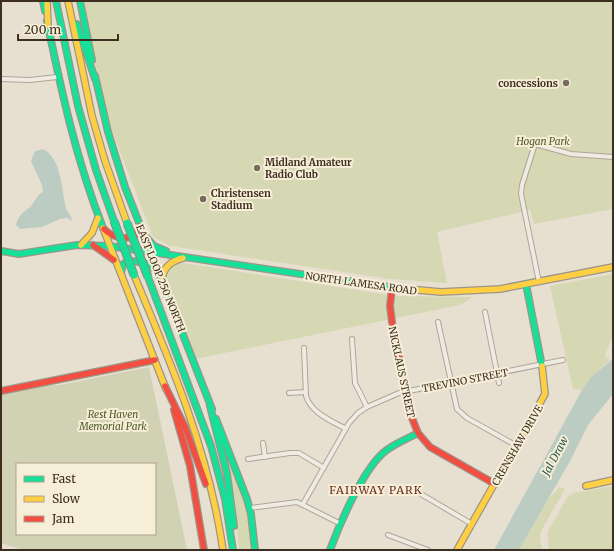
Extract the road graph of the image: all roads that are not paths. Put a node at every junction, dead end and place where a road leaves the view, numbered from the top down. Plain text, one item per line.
1 (43, 1) edge
2 (47, 1) edge
3 (56, 1) edge
4 (68, 1) edge
5 (72, 1) edge
6 (80, 1) edge
7 (48, 25) junction
8 (58, 77) junction
9 (1, 79) edge
10 (95, 79) junction
11 (613, 157) edge
12 (136, 217) junction
13 (100, 221) junction
14 (141, 229) junction
15 (81, 245) junction
16 (93, 245) junction
17 (110, 246) junction
18 (1, 251) edge
19 (150, 251) junction
20 (186, 257) junction
21 (115, 260) junction
22 (613, 267) edge
23 (121, 275) junction
24 (162, 282) junction
25 (538, 282) junction
26 (526, 284) junction
27 (392, 288) junction
28 (486, 312) dead end
29 (438, 322) dead end
30 (352, 339) dead end
31 (304, 348) dead end
32 (155, 360) junction
33 (563, 360) dead end
34 (542, 365) junction
35 (498, 374) junction
36 (450, 383) junction
37 (499, 383) dead end
38 (165, 386) junction
39 (1, 391) edge
40 (306, 392) junction
41 (406, 392) junction
42 (289, 393) dead end
43 (210, 406) junction
44 (367, 407) junction
45 (346, 429) junction
46 (418, 433) junction
47 (263, 443) dead end
48 (517, 446) junction
49 (265, 457) junction
50 (248, 459) dead end
51 (324, 468) junction
52 (613, 480) edge
53 (495, 484) junction
54 (586, 486) dead end
55 (414, 490) dead end
56 (303, 504) junction
57 (250, 508) junction
58 (341, 524) junction
59 (472, 524) junction
60 (388, 535) dead end
61 (204, 550) edge
62 (222, 550) edge
63 (234, 550) edge
64 (255, 550) edge
65 (330, 550) edge
66 (428, 550) edge
67 (457, 550) edge

1 - 7 main road
2 - 7 main road
3 - 62 main road, bridge
4 - 63 main road, bridge
5 - 10 main road
6 - 10 main road, EAST LOOP 250 NORTH
7 - 8 main road
8 - 9 street
8 - 13 main road
10 - 12 main road, EAST LOOP 250 NORTH
11 - 25 street
12 - 13 main road
12 - 14 main road, EAST LOOP 250 NORTH
13 - 15 main road
13 - 17 main road
14 - 19 main road, EAST LOOP 250 NORTH
14 - 20 main road
15 - 16 main road, NORTH LAMESA ROAD
15 - 18 main road, NORTH LAMESA ROAD
16 - 17 main road, NORTH LAMESA ROAD
16 - 21 main road
17 - 19 main road, NORTH LAMESA ROAD
17 - 21 main road
19 - 20 main road, NORTH LAMESA ROAD
19 - 24 main road, EAST LOOP 250 NORTH
20 - 24 main road
20 - 27 main road, NORTH LAMESA ROAD
21 - 23 main road
22 - 25 main road, NORTH LAMESA ROAD
23 - 24 main road
23 - 32 main road
24 - 43 main road, EAST LOOP 250 NORTH
25 - 26 main road, NORTH LAMESA ROAD
26 - 27 main road, NORTH LAMESA ROAD
26 - 34 main road, CRENSHAW DRIVE
27 - 41 main road, NICKLAUS STREET
28 - 35 street
29 - 36 street
30 - 44 street
31 - 40 street
32 - 38 main road
32 - 39 main road
33 - 34 street, TREVINO STREET
34 - 35 street, TREVINO STREET
34 - 48 main road, CRENSHAW DRIVE
35 - 36 street, TREVINO STREET
35 - 37 street
36 - 41 street, TREVINO STREET
36 - 48 street
38 - 61 main road
38 - 62 main road
40 - 42 street
40 - 45 street
41 - 44 street, TREVINO STREET
41 - 46 main road, NICKLAUS STREET
43 - 57 main road, EAST LOOP 250 NORTH
43 - 63 main road
44 - 45 street, TREVINO STREET
45 - 51 street, TREVINO STREET
46 - 53 main road, NICKLAUS STREET
46 - 58 main road
47 - 49 street
48 - 53 main road, CRENSHAW DRIVE
49 - 50 street
49 - 51 street
51 - 56 street, TREVINO STREET
52 - 54 main road
53 - 59 main road, CRENSHAW DRIVE
55 - 59 street
56 - 57 street
56 - 58 street
57 - 64 main road, EAST LOOP 250 NORTH
58 - 65 main road
59 - 67 main road, CRENSHAW DRIVE
60 - 66 street

